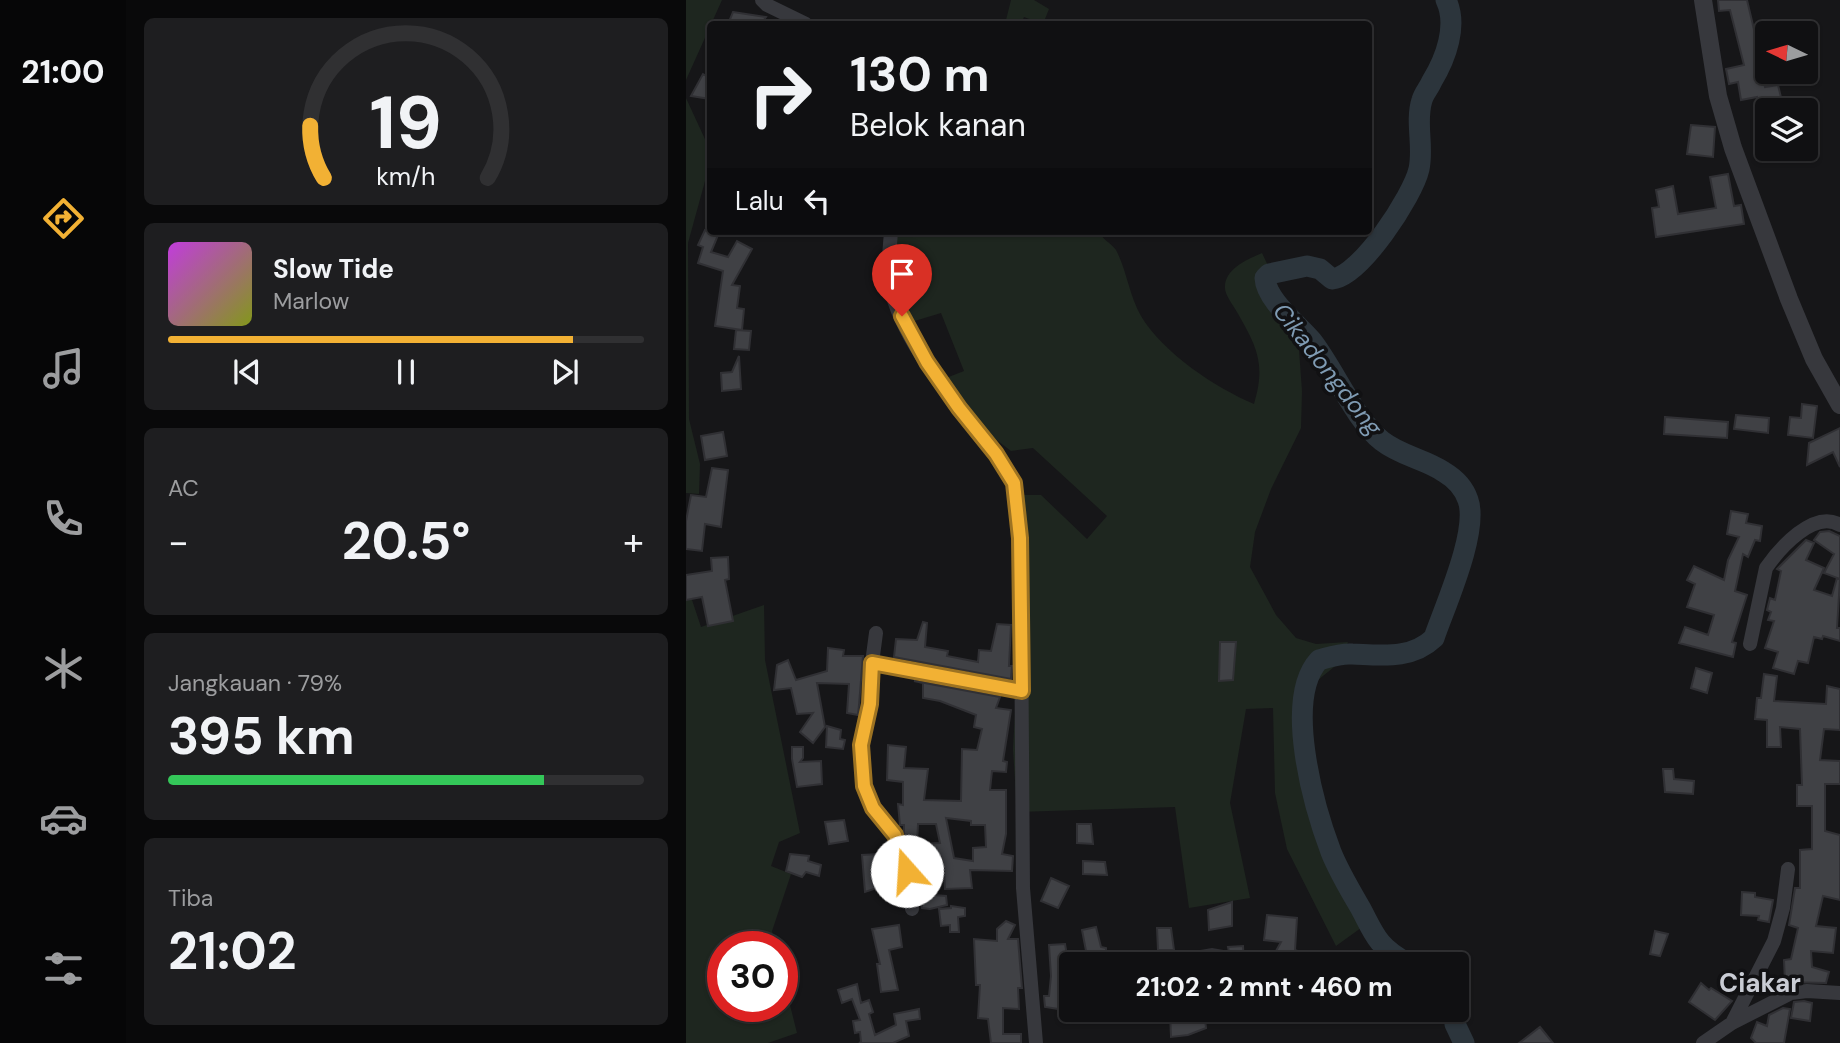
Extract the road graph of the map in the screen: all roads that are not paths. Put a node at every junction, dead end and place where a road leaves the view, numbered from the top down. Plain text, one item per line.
1 (762, 0) edge
2 (1703, 0) edge
3 (800, 21) edge
4 (891, 235) edge
5 (1840, 405) edge
6 (1840, 524) edge
7 (876, 633) dead end
8 (1750, 644) dead end
9 (872, 663) junction
10 (1022, 691) junction
11 (1788, 869) dead end
12 (912, 909) dead end
13 (1840, 993) edge
14 (1732, 1023) junction
15 (1036, 1043) edge
16 (1703, 1043) edge

1 - 3 street
2 - 5 street
4 - 10 street
6 - 8 street
7 - 9 street
9 - 10 street
9 - 12 street
10 - 15 street
11 - 14 street
13 - 14 street
14 - 16 street

